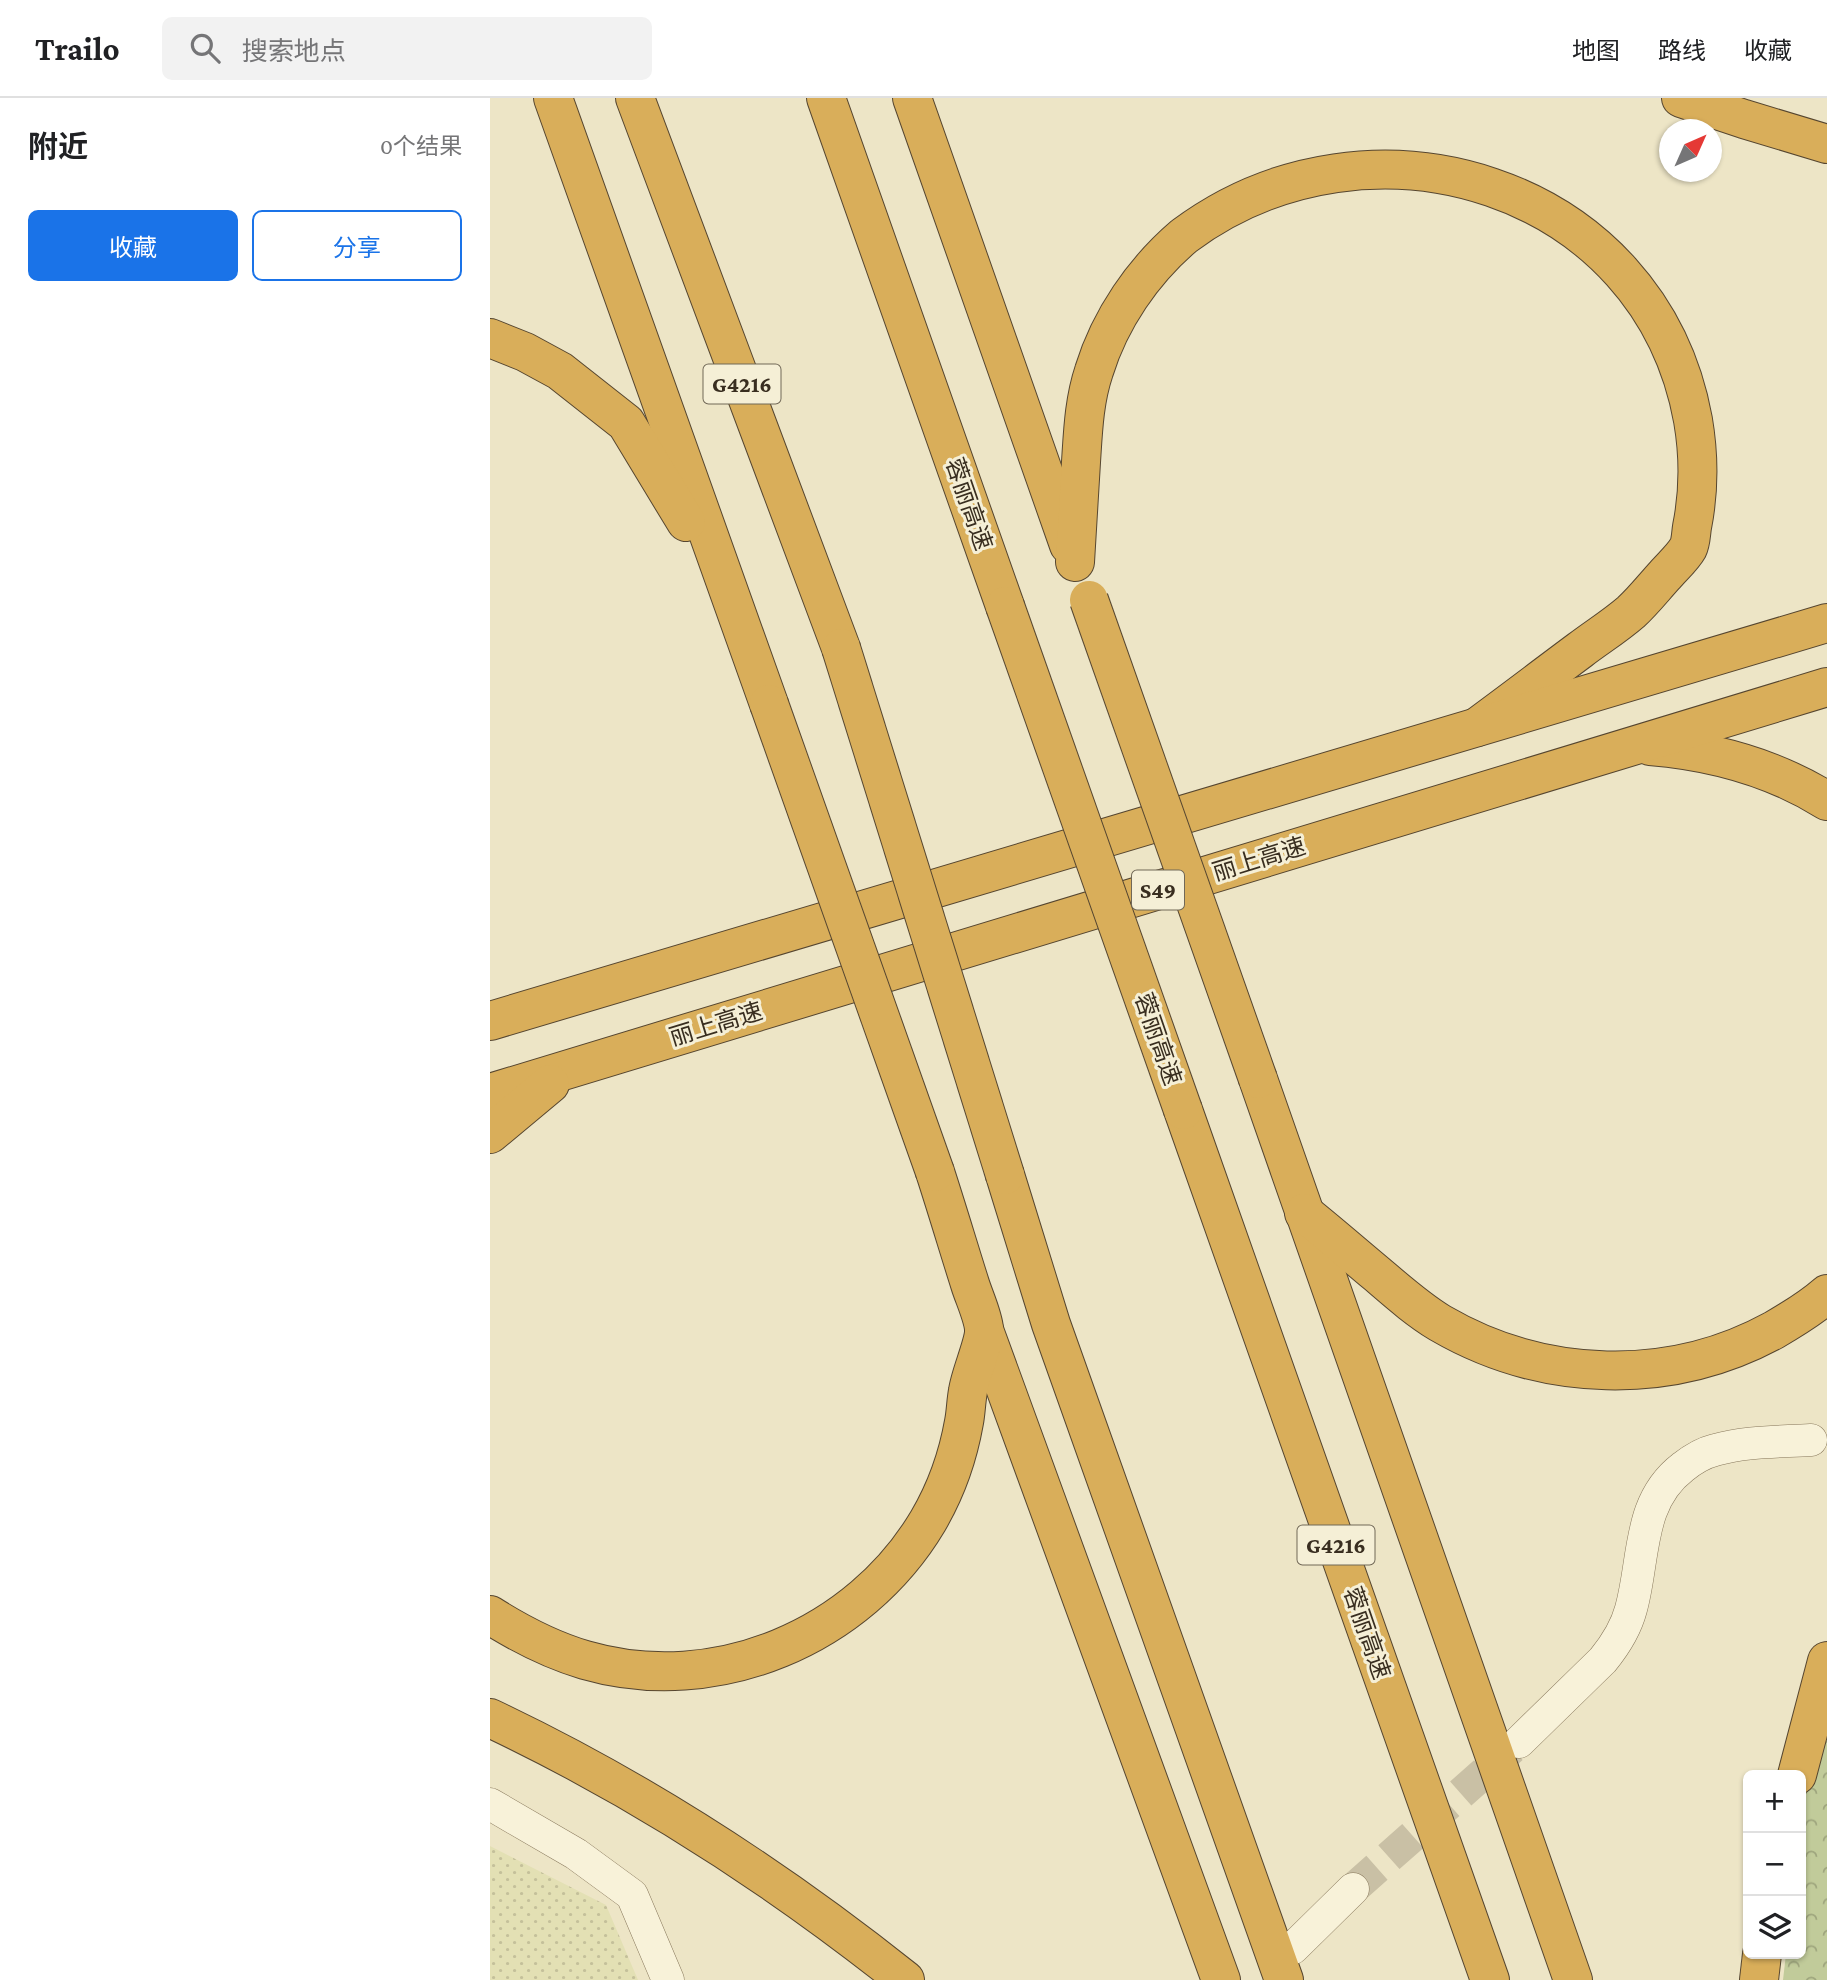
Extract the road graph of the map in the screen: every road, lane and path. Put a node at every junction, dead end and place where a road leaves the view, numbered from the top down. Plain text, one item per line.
1 (553, 98) edge
2 (826, 98) edge
3 (912, 98) edge
4 (1681, 98) edge
5 (639, 109) edge
6 (1827, 144) edge
7 (490, 338) edge
8 (1075, 562) junction
9 (730, 597) junction
10 (1827, 623) edge
11 (1827, 687) edge
12 (1477, 727) junction
13 (1637, 745) junction
14 (1827, 802) edge
15 (492, 1019) edge
16 (568, 1070) junction
17 (490, 1093) edge
18 (490, 1134) edge
19 (1304, 1213) junction
20 (1827, 1294) edge
21 (984, 1330) junction
22 (1811, 1440) dead end
23 (490, 1615) edge
24 (1827, 1661) edge
25 (490, 1718) edge
26 (1519, 1742) tunnel mouth
27 (1798, 1770) edge
28 (490, 1804) edge
29 (1353, 1889) tunnel mouth
30 (1761, 1959) edge
31 (1289, 1964) edge
32 (668, 1980) edge
33 (905, 1980) edge
34 (1222, 1980) edge
35 (1490, 1980) edge
36 (1573, 1980) edge
37 (1759, 1980) edge

1 - 9 highway
2 - 35 highway, 蓉丽高速 / G4216, bridge
3 - 8 highway
4 - 6 highway
5 - 31 highway, G4216, bridge
7 - 9 highway
8 - 12 highway
8 - 19 highway, bridge
9 - 21 highway, bridge
10 - 12 highway
11 - 13 highway, 丽上高速 / S49
12 - 15 highway
13 - 14 highway
13 - 16 highway, 丽上高速 / S49
16 - 17 highway, 丽上高速 / S49
16 - 18 highway
19 - 20 highway
19 - 36 highway
21 - 23 highway
21 - 34 highway
22 - 26 street
24 - 27 highway
25 - 33 highway
28 - 32 street
29 - 31 street
30 - 37 highway

